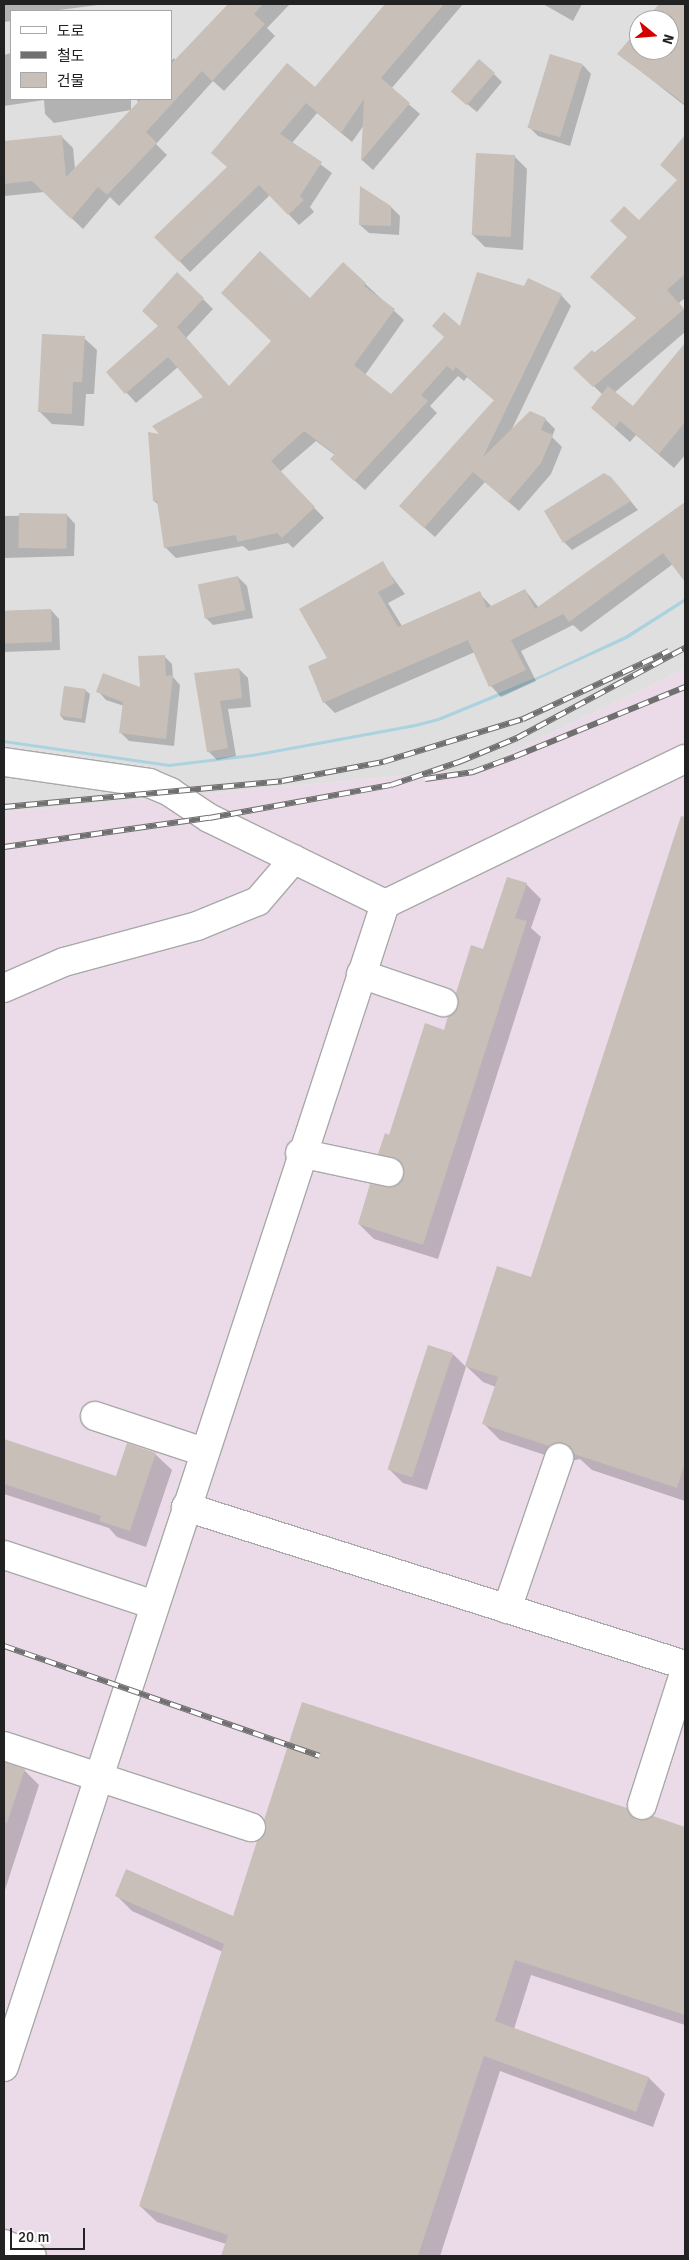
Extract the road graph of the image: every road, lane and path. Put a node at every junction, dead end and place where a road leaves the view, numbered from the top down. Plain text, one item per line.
1 (685, 760) edge
2 (4, 762) edge
3 (294, 859) junction
4 (384, 904) junction
5 (361, 974) junction
6 (4, 988) edge
7 (443, 1002) dead end
8 (300, 1153) junction
9 (389, 1172) dead end
10 (95, 1416) dead end
11 (204, 1452) junction
12 (559, 1458) dead end
13 (186, 1507) junction
14 (4, 1555) edge
15 (154, 1605) junction
16 (507, 1609) junction
17 (685, 1665) edge
18 (685, 1670) edge
19 (4, 1746) edge
20 (97, 1779) junction
21 (642, 1805) dead end
22 (251, 1827) dead end
23 (4, 2068) edge
24 (4, 2244) edge
25 (32, 2256) edge

1 - 4 street
2 - 3 street
3 - 4 street
3 - 6 street
4 - 5 street
5 - 7 street
5 - 8 street
8 - 9 street
8 - 11 street
10 - 11 street
11 - 13 street
12 - 16 street
13 - 15 street
13 - 16 street
14 - 15 street
15 - 20 street
16 - 17 street
18 - 21 street
19 - 20 street
20 - 22 street
20 - 23 street
24 - 25 street

